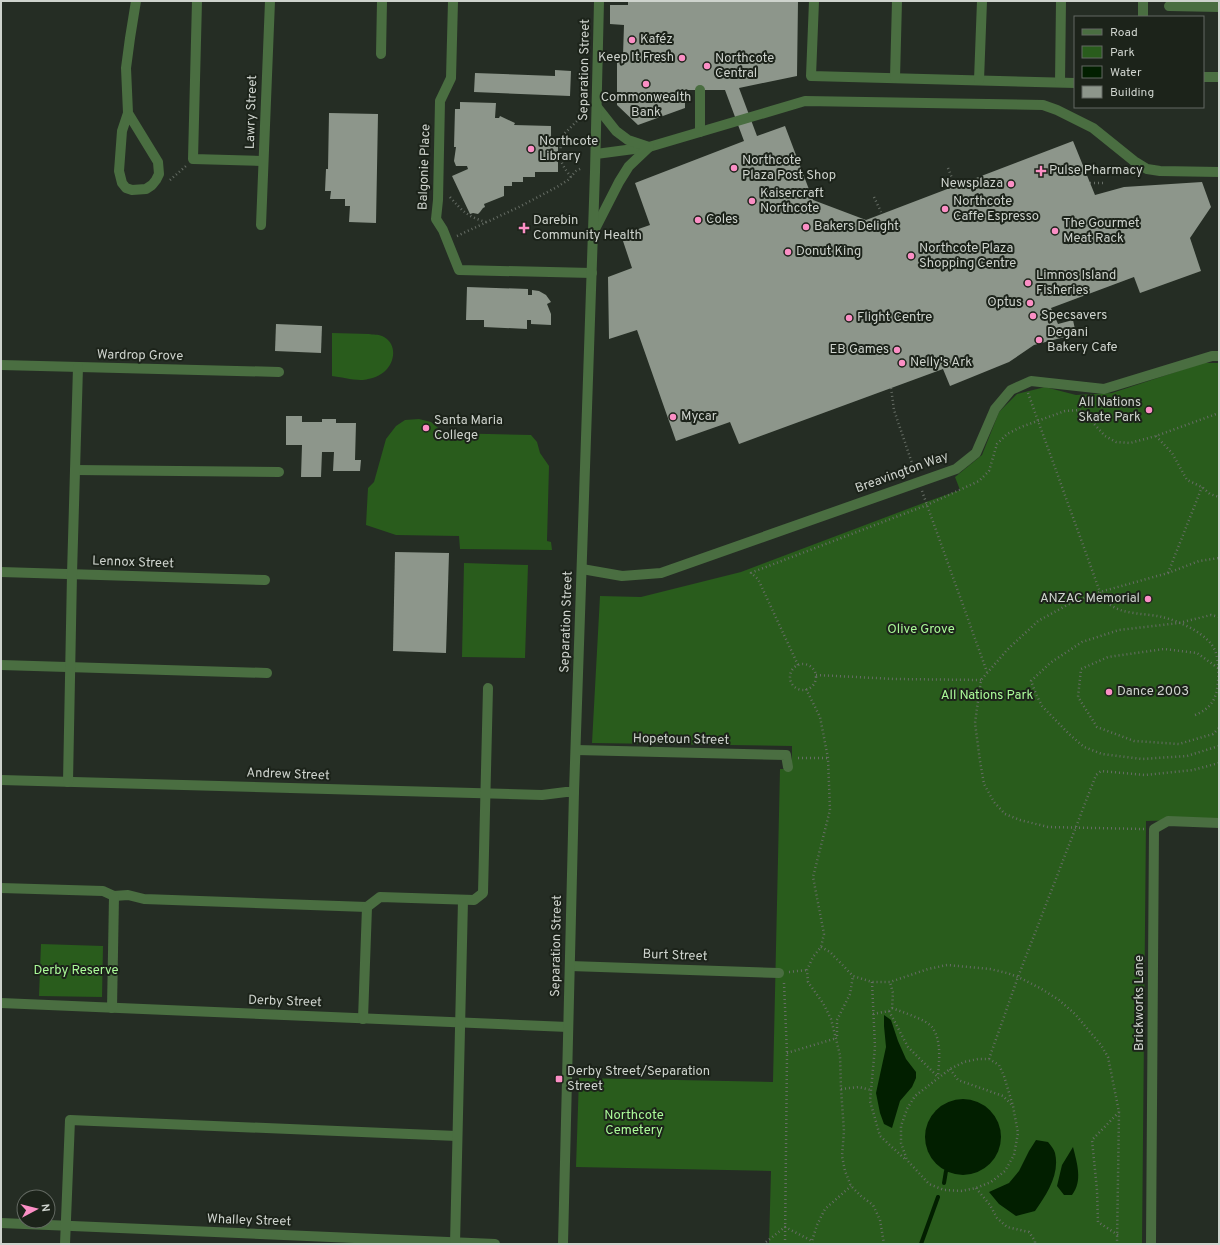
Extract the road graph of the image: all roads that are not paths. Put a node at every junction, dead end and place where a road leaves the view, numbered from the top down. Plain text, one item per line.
1 (136, 1) edge
2 (197, 1) edge
3 (270, 1) edge
4 (382, 1) edge
5 (453, 1) edge
6 (599, 1) edge
7 (814, 1) edge
8 (897, 1) edge
9 (982, 1) edge
10 (1061, 1) edge
11 (1143, 1) edge
12 (1169, 6) dead end
13 (1219, 7) edge
14 (1143, 16) edge
15 (381, 54) dead end
16 (1204, 77) edge
17 (1219, 77) edge
18 (895, 78) junction
19 (979, 80) junction
20 (1060, 82) junction
21 (1074, 82) edge
22 (700, 90) dead end
23 (597, 107) junction
24 (128, 113) junction
25 (700, 132) junction
26 (649, 147) junction
27 (596, 154) junction
28 (263, 161) junction
29 (1219, 172) edge
30 (261, 225) dead end
31 (593, 232) junction
32 (592, 273) junction
33 (1219, 356) edge
34 (1, 365) edge
35 (78, 367) junction
36 (279, 372) dead end
37 (75, 470) junction
38 (278, 472) dead end
39 (582, 569) junction
40 (1, 572) edge
41 (72, 574) junction
42 (265, 580) dead end
43 (1, 665) edge
44 (70, 667) junction
45 (267, 673) dead end
46 (488, 688) dead end
47 (576, 750) junction
48 (788, 757) road end
49 (1, 780) edge
50 (68, 782) junction
51 (574, 792) junction
52 (486, 794) junction
53 (1219, 823) edge
54 (1, 888) edge
55 (114, 896) junction
56 (463, 900) junction
57 (367, 907) junction
58 (570, 966) junction
59 (779, 973) road end
60 (1, 1003) edge
61 (112, 1008) junction
62 (363, 1018) junction
63 (460, 1023) junction
64 (568, 1027) junction
65 (457, 1136) junction
66 (1, 1223) edge
67 (66, 1226) junction
68 (455, 1243) edge
69 (65, 1244) edge
70 (495, 1244) edge
71 (563, 1244) edge
72 (1152, 1244) edge

1 - 24 street
2 - 28 street
3 - 28 street, Lawry Street
4 - 15 street
5 - 32 street, Balgonie Place
6 - 23 street, Separation Street
7 - 18 street
8 - 18 street
9 - 19 street
10 - 20 street
11 - 14 street
12 - 13 street
16 - 17 street
18 - 19 street
19 - 20 street
20 - 21 street
22 - 25 street
23 - 26 street
23 - 27 street, Separation Street
24 - 24 street
25 - 26 street
25 - 29 street
26 - 27 street
26 - 31 street
27 - 31 street, Separation Street
28 - 30 street, Lawry Street
31 - 32 street, Separation Street
32 - 39 street, Separation Street
33 - 39 street, Breavington Way
34 - 35 street, Wardrop Grove
35 - 36 street, Wardrop Grove
35 - 37 street
37 - 38 street
37 - 41 street
39 - 47 street, Separation Street
40 - 41 street, Lennox Street
41 - 42 street, Lennox Street
41 - 44 street
43 - 44 street
44 - 45 street
44 - 50 street
46 - 52 street
47 - 48 street, Hopetoun Street
47 - 51 street, Separation Street
49 - 50 street, Andrew Street
50 - 52 street, Andrew Street
51 - 52 street, Andrew Street
51 - 58 street, Separation Street
52 - 56 street
53 - 72 street, Brickworks Lane
54 - 55 street
55 - 57 street
55 - 61 street
56 - 57 street
56 - 63 street
57 - 62 street
58 - 59 street, Burt Street
58 - 64 street, Separation Street
60 - 61 street, Derby Street
61 - 62 street, Derby Street
62 - 63 street, Derby Street
63 - 64 street, Derby Street
63 - 65 street
64 - 71 street, Separation Street
65 - 67 street
65 - 68 street
66 - 67 street, Whalley Street
67 - 68 street, Whalley Street
67 - 69 street
68 - 70 street, Whalley Street

